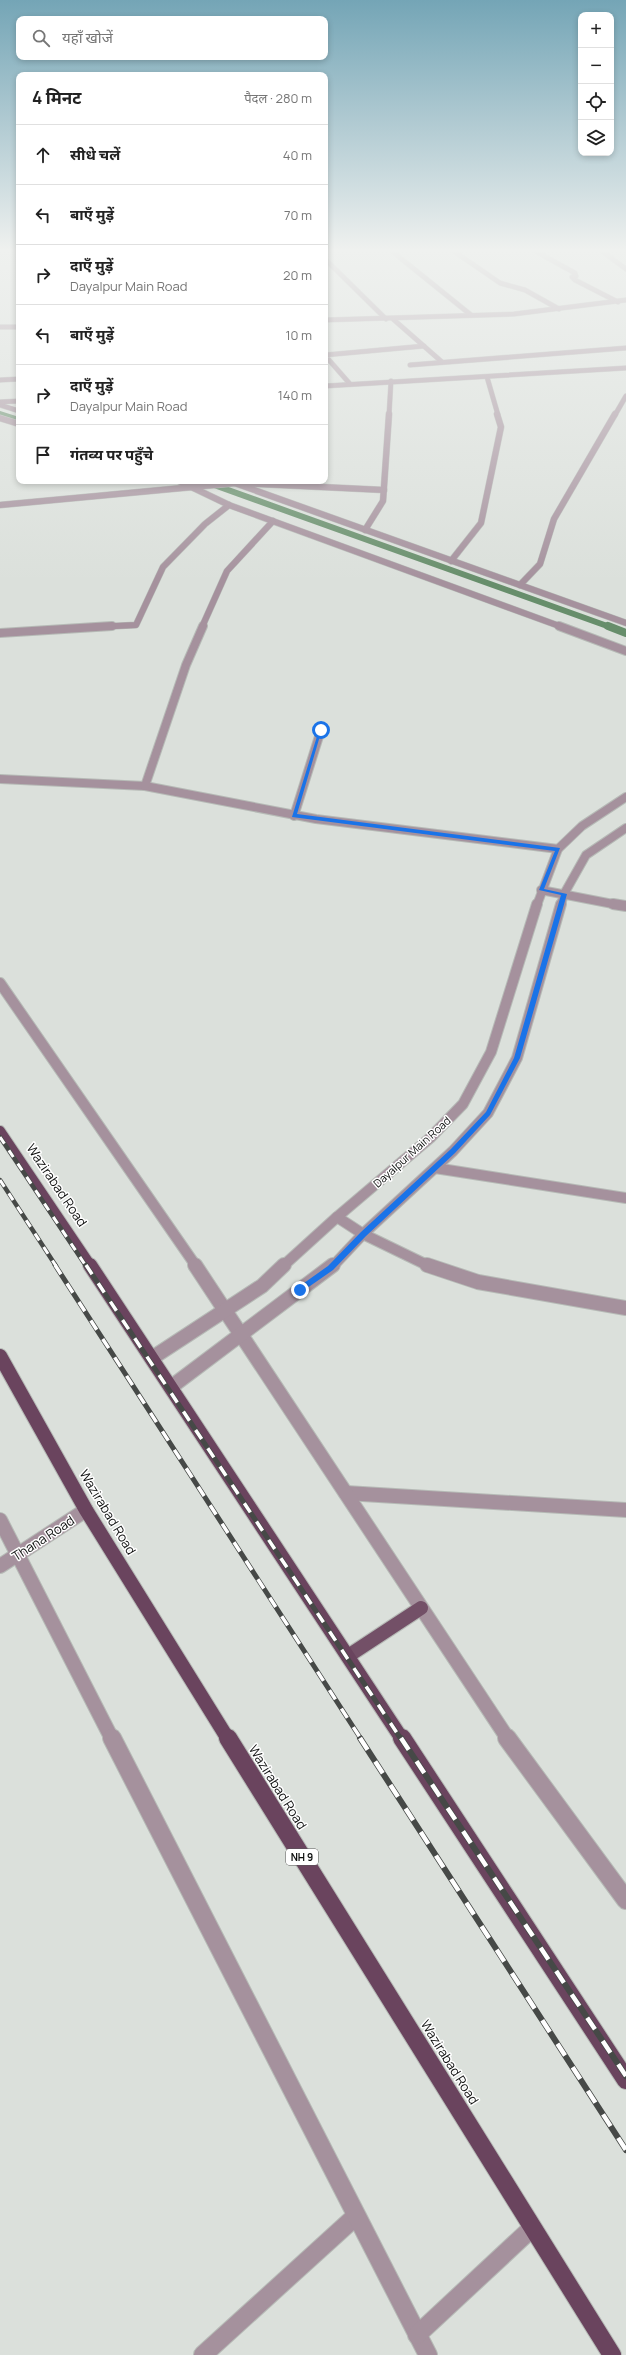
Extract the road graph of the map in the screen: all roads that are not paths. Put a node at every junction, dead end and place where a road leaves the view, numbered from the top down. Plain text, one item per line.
1 (331, 362) edge
2 (442, 362) edge
3 (410, 365) dead end
4 (626, 368) edge
5 (487, 377) junction
6 (16, 379) edge
7 (0, 380) edge
8 (391, 381) junction
9 (350, 384) junction
10 (328, 386) edge
11 (626, 396) edge
12 (16, 401) edge
13 (0, 403) edge
14 (16, 410) edge
15 (0, 418) edge
16 (16, 423) edge
17 (188, 484) edge
18 (223, 484) edge
19 (241, 484) edge
20 (273, 484) edge
21 (196, 487) junction
22 (384, 490) junction
23 (0, 505) edge
24 (229, 505) junction
25 (273, 521) junction
26 (365, 530) junction
27 (451, 561) junction
28 (520, 585) junction
29 (626, 623) edge
30 (0, 632) edge
31 (626, 651) edge
32 (321, 730) dead end
33 (0, 779) edge
34 (144, 786) junction
35 (626, 797) edge
36 (294, 816) junction
37 (626, 828) edge
38 (558, 849) junction
39 (541, 890) junction
40 (564, 894) junction
41 (626, 906) edge
42 (0, 983) edge
43 (0, 1131) edge
44 (435, 1168) junction
45 (626, 1198) edge
46 (336, 1217) junction
47 (363, 1234) junction
48 (626, 1308) edge
49 (225, 1310) junction
50 (242, 1335) junction
51 (0, 1356) edge
52 (152, 1358) junction
53 (171, 1387) junction
54 (346, 1493) junction
55 (86, 1510) junction
56 (626, 1510) edge
57 (0, 1520) edge
58 (18, 1556) junction
59 (0, 1566) edge
60 (421, 1608) junction
61 (348, 1656) junction
62 (626, 1900) edge
63 (626, 2080) edge
64 (356, 2216) junction
65 (532, 2228) junction
66 (418, 2335) junction
67 (203, 2355) edge
68 (428, 2355) edge
69 (612, 2355) edge

1 - 9 street
2 - 3 street
4 - 5 street
5 - 8 street
5 - 27 street
6 - 7 street
8 - 9 street
8 - 22 street
9 - 10 street
11 - 28 street
12 - 13 street
13 - 14 street
15 - 16 street
17 - 21 street
18 - 21 street
19 - 26 street
20 - 22 street
21 - 23 street
21 - 24 street
22 - 26 street
24 - 25 street
24 - 30 street
25 - 31 street
25 - 34 street
26 - 27 street
27 - 28 street
28 - 29 street
32 - 36 street
33 - 34 street
34 - 36 street
35 - 38 street, Dayalpur Main Road
36 - 38 street
37 - 40 street
38 - 39 street, Dayalpur Main Road
39 - 40 street
39 - 46 street, Dayalpur Main Road
40 - 41 street
40 - 44 street
42 - 49 street
43 - 52 highway, Wazirabad Road
44 - 45 street
44 - 47 street
46 - 47 street
46 - 49 street, Dayalpur Main Road
47 - 48 street
47 - 50 street
49 - 50 street
49 - 52 street, Dayalpur Main Road
50 - 53 street
50 - 54 street
51 - 55 highway, Wazirabad Road / NH 9
52 - 53 highway, Wazirabad Road
53 - 61 highway, Wazirabad Road
54 - 56 street
54 - 60 street
55 - 58 street, Thana Road
55 - 65 highway, Wazirabad Road / NH 9
57 - 58 street
58 - 59 street, Thana Road
58 - 64 street
60 - 61 main road
60 - 62 street
61 - 63 highway, Wazirabad Road
64 - 66 street
64 - 67 street
65 - 66 street
65 - 69 highway, Wazirabad Road / NH 9
66 - 68 street

